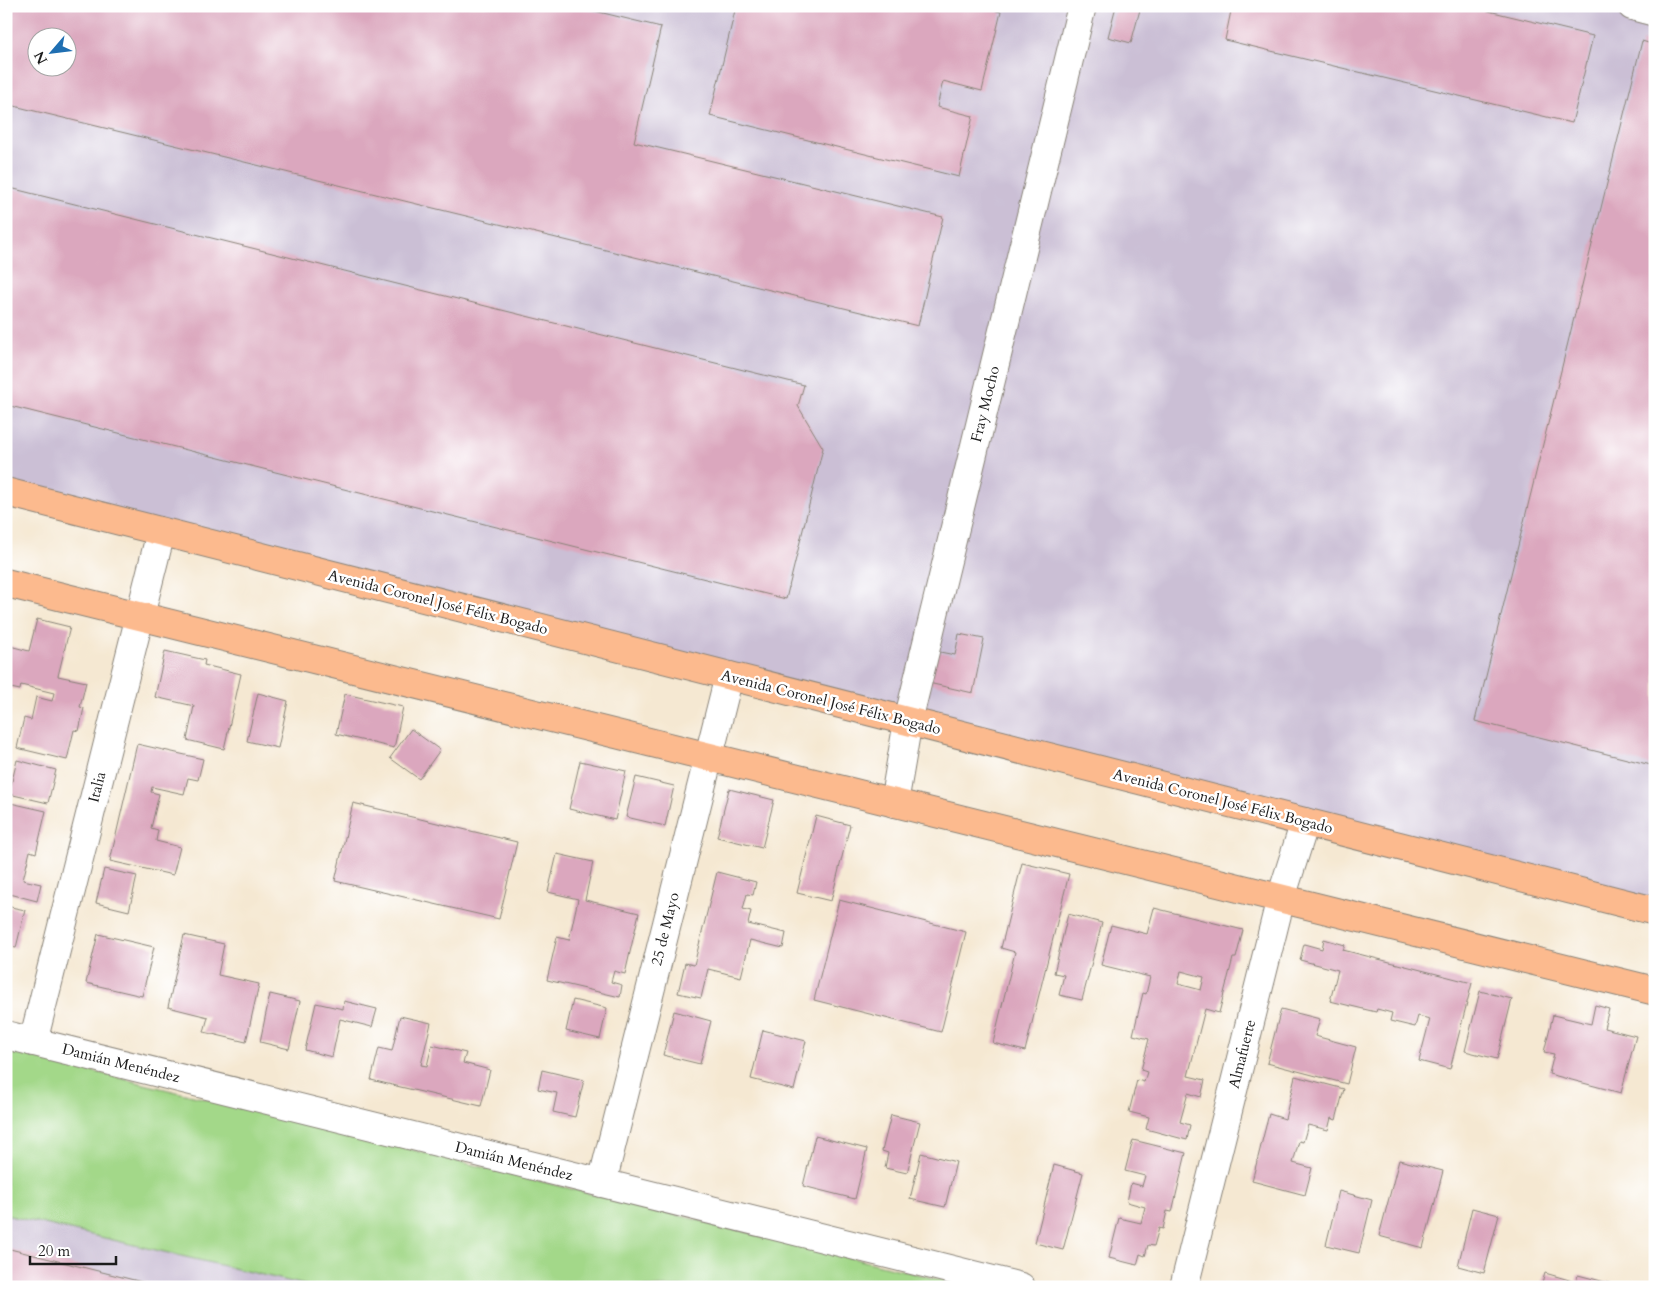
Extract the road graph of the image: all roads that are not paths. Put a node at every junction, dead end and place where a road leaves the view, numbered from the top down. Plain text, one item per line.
1 (1082, 6) edge
2 (1632, 6) edge
3 (1655, 12) edge
4 (6, 492) edge
5 (161, 532) junction
6 (6, 583) edge
7 (140, 616) junction
8 (729, 676) junction
9 (908, 721) junction
10 (708, 757) junction
11 (894, 803) junction
12 (1305, 822) junction
13 (1281, 898) junction
14 (1655, 911) edge
15 (1655, 991) edge
16 (6, 1035) edge
17 (33, 1042) junction
18 (602, 1183) junction
19 (1021, 1287) edge
20 (1184, 1287) edge

1 - 9 street, Fray Mocho
2 - 3 street
4 - 5 main road, Avenida Coronel José Félix Bogado
5 - 7 street, Italia
5 - 8 main road, Avenida Coronel José Félix Bogado
6 - 7 main road
7 - 10 main road
7 - 17 street, Italia
8 - 9 main road, Avenida Coronel José Félix Bogado
8 - 10 street, 25 de Mayo
9 - 11 street, Fray Mocho
9 - 12 main road, Avenida Coronel José Félix Bogado
10 - 11 main road
10 - 18 street, 25 de Mayo
11 - 13 main road
12 - 13 street, Almafuerte
12 - 14 main road, Avenida Coronel José Félix Bogado
13 - 15 main road
13 - 20 street, Almafuerte
16 - 17 street, Damián Menéndez
17 - 18 street, Damián Menéndez
18 - 19 street, Damián Menéndez

